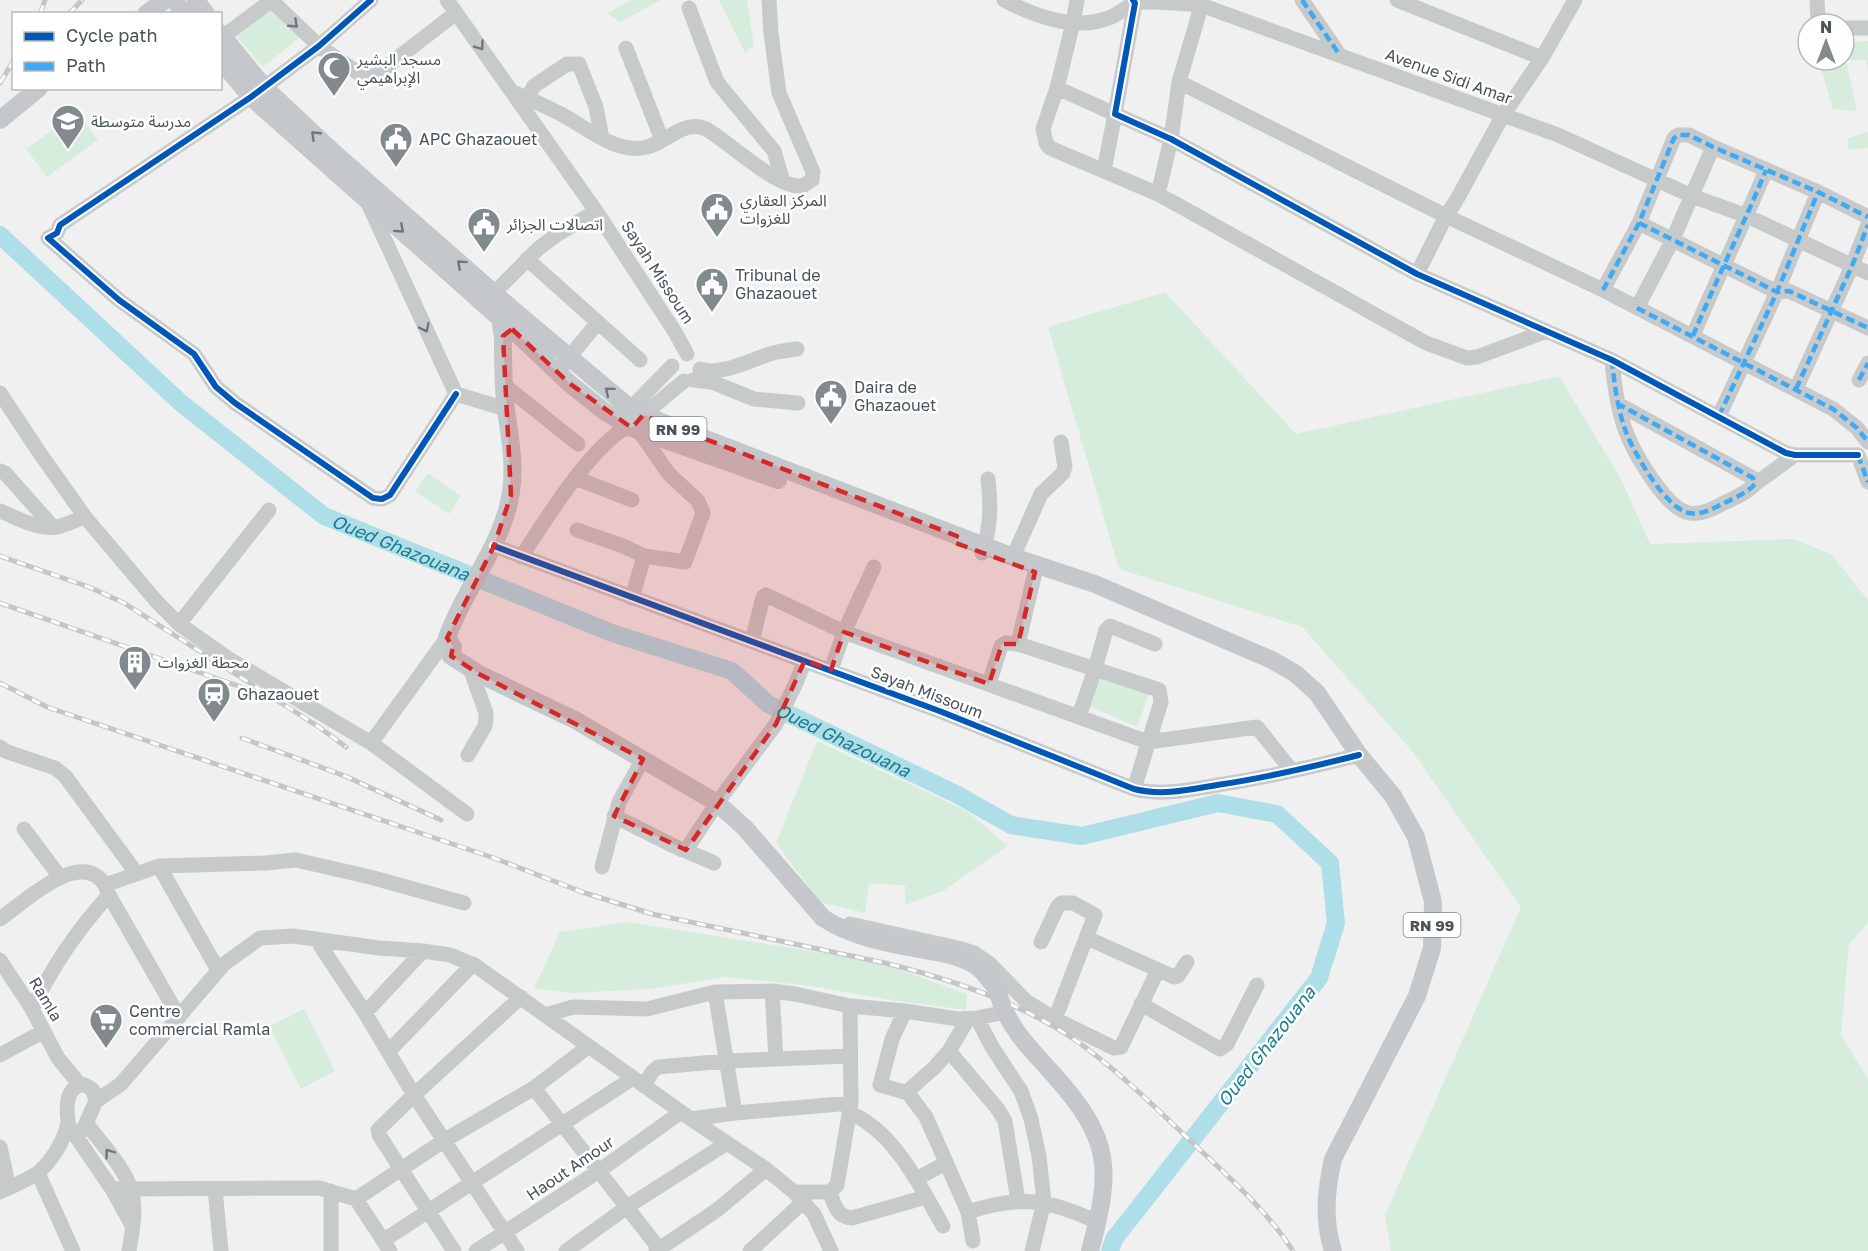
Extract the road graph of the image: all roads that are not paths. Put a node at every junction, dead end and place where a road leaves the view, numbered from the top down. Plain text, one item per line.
1 (148, 0) edge
2 (165, 0) edge
3 (174, 0) edge
4 (272, 0) edge
5 (371, 0) edge
6 (769, 0) edge
7 (1004, 0) edge
8 (1077, 0) edge
9 (1302, 0) edge
10 (1397, 0) edge
11 (1575, 0) edge
12 (1134, 2) edge
13 (1202, 3) edge
14 (451, 6) edge
15 (689, 8) dead end
16 (135, 12) edge
17 (149, 12) edge
18 (183, 12) edge
19 (1073, 23) junction
20 (222, 35) edge
21 (222, 38) edge
22 (319, 46) junction
23 (626, 48) dead end
24 (1339, 54) junction
25 (1542, 58) junction
26 (222, 62) edge
27 (1179, 82) junction
28 (1057, 88) junction
29 (37, 90) edge
30 (257, 92) junction
31 (520, 95) junction
32 (1115, 114) junction
33 (1503, 115) junction
34 (0, 120) edge
35 (602, 138) junction
36 (1171, 139) junction
37 (662, 140) junction
38 (1713, 147) junction
39 (1104, 170) junction
40 (1766, 170) junction
41 (1657, 180) junction
42 (783, 182) junction
43 (1818, 192) junction
44 (1158, 194) junction
45 (1692, 196) junction
46 (365, 199) junction
47 (596, 211) junction
48 (1446, 216) junction
49 (1747, 216) junction
50 (1868, 217) edge
51 (1639, 223) junction
52 (1868, 225) edge
53 (1672, 240) junction
54 (1798, 240) junction
55 (527, 259) junction
56 (1722, 266) junction
57 (1852, 266) junction
58 (1868, 273) edge
59 (1417, 274) junction
60 (1604, 290) junction
61 (1777, 292) junction
62 (1637, 308) junction
63 (1832, 310) junction
64 (506, 316) junction
65 (598, 322) junction
66 (1868, 328) edge
67 (1547, 331) junction
68 (1693, 336) junction
69 (797, 349) dead end
70 (687, 354) junction
71 (570, 358) junction
72 (640, 360) dead end
73 (1612, 360) junction
74 (1744, 362) junction
75 (1868, 363) edge
76 (672, 366) junction
77 (556, 372) junction
78 (692, 377) junction
79 (1859, 380) dead end
80 (503, 384) junction
81 (1796, 389) junction
82 (0, 393) edge
83 (456, 394) junction
84 (798, 403) dead end
85 (1620, 405) junction
86 (506, 409) junction
87 (1719, 416) junction
88 (631, 422) junction
89 (1868, 441) edge
90 (1061, 442) dead end
91 (578, 444) dead end
92 (1795, 455) junction
93 (1858, 455) junction
94 (0, 471) edge
95 (575, 478) junction
96 (988, 478) dead end
97 (1868, 482) edge
98 (1755, 484) junction
99 (632, 500) dead end
100 (269, 510) dead end
101 (0, 511) edge
102 (85, 517) junction
103 (53, 527) junction
104 (577, 530) dead end
105 (983, 549) junction
106 (490, 554) junction
107 (645, 556) junction
108 (521, 557) junction
109 (1013, 557) junction
110 (873, 567) dead end
111 (1036, 568) junction
112 (632, 598) junction
113 (179, 624) junction
114 (844, 632) junction
115 (752, 641) junction
116 (1018, 644) junction
117 (1155, 644) dead end
118 (449, 647) junction
119 (805, 660) junction
120 (1095, 669) junction
121 (831, 670) junction
122 (989, 684) junction
123 (1079, 716) junction
124 (1148, 741) junction
125 (371, 743) junction
126 (2, 751) edge
127 (468, 755) dead end
128 (1359, 755) junction
129 (643, 759) junction
130 (1292, 771) junction
131 (1134, 789) junction
132 (717, 803) junction
133 (467, 814) dead end
134 (614, 816) junction
135 (24, 829) dead end
136 (684, 850) junction
137 (714, 863) dead end
138 (159, 866) junction
139 (602, 867) dead end
140 (136, 874) junction
141 (60, 877) junction
142 (107, 890) junction
143 (464, 903) dead end
144 (810, 906) junction
145 (0, 919) edge
146 (1087, 938) junction
147 (316, 939) junction
148 (1041, 942) dead end
149 (423, 951) junction
150 (0, 960) edge
151 (1187, 962) dead end
152 (473, 964) junction
153 (218, 970) junction
154 (1158, 970) junction
155 (1257, 985) dead end
156 (772, 991) junction
157 (715, 992) junction
158 (521, 997) junction
159 (1141, 1004) junction
160 (850, 1006) junction
161 (32, 1009) junction
162 (905, 1011) junction
163 (988, 1012) junction
164 (365, 1013) junction
165 (546, 1015) junction
166 (179, 1017) junction
167 (1055, 1019) junction
168 (44, 1031) junction
169 (589, 1046) junction
170 (949, 1051) junction
171 (388, 1052) junction
172 (0, 1055) edge
173 (850, 1056) junction
174 (58, 1058) junction
175 (776, 1059) junction
176 (726, 1061) junction
177 (638, 1082) junction
178 (80, 1085) junction
179 (534, 1088) junction
180 (908, 1093) junction
181 (68, 1095) junction
182 (414, 1095) junction
183 (96, 1101) junction
184 (850, 1108) junction
185 (735, 1113) junction
186 (686, 1115) junction
187 (563, 1124) junction
188 (73, 1127) junction
189 (445, 1140) junction
190 (727, 1143) junction
191 (0, 1147) edge
192 (946, 1163) junction
193 (766, 1169) junction
194 (402, 1170) junction
195 (600, 1171) junction
196 (38, 1173) junction
197 (916, 1179) junction
198 (472, 1183) junction
199 (112, 1189) junction
200 (215, 1189) junction
201 (4, 1190) edge
202 (131, 1190) junction
203 (331, 1191) junction
204 (830, 1192) junction
205 (799, 1197) junction
206 (926, 1197) junction
207 (356, 1199) junction
208 (1018, 1201) junction
209 (1044, 1202) junction
210 (627, 1207) junction
211 (427, 1212) junction
212 (968, 1212) junction
213 (1097, 1222) junction
214 (132, 1225) junction
215 (943, 1226) dead end
216 (505, 1233) junction
217 (973, 1241) dead end
218 (387, 1246) edge
219 (659, 1250) edge
220 (73, 1251) edge
221 (129, 1251) edge
222 (221, 1251) edge
223 (331, 1251) edge
224 (454, 1251) edge
225 (477, 1251) edge
226 (517, 1251) edge
227 (566, 1251) edge
228 (750, 1251) edge
229 (831, 1251) edge
230 (1032, 1251) edge
231 (1090, 1251) edge
232 (1333, 1251) edge

1 - 16 main road
2 - 17 main road
3 - 18 main road
4 - 20 street
4 -> 22 street
5 - 22 street
6 - 42 street
7 - 19 street
8 - 19 street
9 - 24 street
10 - 25 street
11 - 25 street
12 - 13 street, Avenue Sidi Amar
12 - 19 street
12 - 32 street
13 - 24 street, Avenue Sidi Amar
13 - 27 street
14 - 22 street
14 -> 31 street, Sayah Missoum
15 - 42 street
19 - 28 street
21 - 30 main road, RN 99
22 - 30 street
23 - 37 street
24 - 33 street, Avenue Sidi Amar
25 - 33 street
26 - 30 main road, RN 99
27 - 36 street
27 - 48 street
28 - 32 street
28 - 39 street
29 - 34 main road
30 - 46 main road, RN 99
64 -> 30 main road, RN 99
30 - 83 street
31 - 35 street
31 - 35 street
31 - 47 street, Sayah Missoum
32 - 36 street
32 - 39 street
33 - 41 street, Avenue Sidi Amar
33 - 48 street
35 - 37 street
36 - 44 street
36 - 59 street
37 - 42 street
38 - 40 street
38 - 41 street
38 - 45 street
39 - 44 street
40 - 43 street
40 - 49 street
41 - 45 street, Avenue Sidi Amar
41 - 51 street
43 - 50 street
43 - 54 street
44 - 67 street
45 - 49 street, Avenue Sidi Amar
45 - 53 street
46 -> 64 main road, RN 99
46 -> 83 street
47 - 55 street
47 - 70 street, Sayah Missoum
48 - 59 street
48 - 60 street
49 - 54 street, Avenue Sidi Amar
49 - 56 street
51 - 53 street
51 - 60 street
52 - 57 street
53 - 56 street
53 - 62 street
54 - 57 street, Avenue Sidi Amar
54 - 61 street
55 - 64 street
55 - 65 street
56 - 61 street
56 - 68 street
57 - 58 street, Avenue Sidi Amar
57 - 63 street
59 - 67 street
60 - 62 street
61 - 63 street
61 - 74 street
62 - 68 street
63 - 66 street
63 - 81 street
64 - 71 main road, RN 99
64 - 77 main road, RN 99
64 - 80 main road
65 - 71 street
65 - 72 street
67 - 73 street
68 - 74 street
69 - 78 street
70 - 76 street
70 - 78 street
71 - 77 street
88 -> 71 main road, RN 99
73 - 85 street
73 - 87 street
74 - 81 street
74 - 87 street
75 - 79 street
76 - 78 street
76 - 88 street
77 - 88 main road, RN 99
78 - 84 street
78 - 88 street
80 - 86 main road
80 - 91 street
81 - 89 street
82 - 102 street
83 - 86 street
85 - 98 street
85 - 98 street
86 - 106 main road
87 - 92 street
88 - 95 street
88 - 105 main road, RN 99
88 - 107 street
89 - 93 street
90 - 109 street
92 - 93 street
92 - 98 street
93 - 97 street
94 - 103 street
95 - 99 street
95 - 108 street
96 - 105 street
100 - 113 street
101 - 103 street
102 - 103 street
102 - 113 street
104 - 107 street
105 - 109 main road, RN 99
105 - 111 main road, RN 99
106 - 108 street, Sayah Missoum
106 - 118 main road
107 - 112 street
108 - 112 street, Sayah Missoum
109 - 111 main road, RN 99
110 - 114 street
111 - 116 street
111 - 128 main road, RN 99
112 - 115 street, Sayah Missoum
113 - 125 street
114 - 115 street
114 - 121 street
114 - 122 street
115 - 119 street, Sayah Missoum
116 - 120 street
116 - 122 street
117 - 120 street
118 - 125 street
118 - 127 street
118 - 129 main road
119 - 121 street, Sayah Missoum
119 - 132 street
120 - 123 street
120 - 124 street
121 - 131 street, Sayah Missoum
122 - 123 street
123 - 124 street
124 - 130 street
124 - 131 street
125 - 133 street
126 - 140 street
128 - 130 street, Sayah Missoum
128 - 232 main road, RN 99
129 - 132 main road
129 - 134 street
130 - 131 street, Sayah Missoum
132 - 136 street
132 - 144 main road
134 - 136 street
134 - 139 street
135 - 141 street
136 - 137 street
138 - 140 street
138 - 143 street
138 - 153 street
140 - 142 street
141 - 142 street
141 - 145 street
142 - 161 street
142 - 166 street
144 - 163 main road
144 - 167 street
146 - 148 street
146 - 154 street
146 - 167 street
147 - 149 street
147 - 153 street
147 - 164 street
149 - 152 street
149 - 164 street
150 - 161 street, Ramla
151 - 154 street
152 - 158 street
152 - 171 street
153 - 166 street
154 - 159 street
155 - 159 street
156 - 157 street
156 - 160 street
156 - 175 street
157 - 165 street
157 - 176 street
158 - 165 street
158 - 182 street
159 - 167 street
160 - 162 street
160 - 173 street
161 - 168 street, Ramla
162 - 163 street
162 - 180 street
163 - 170 street
163 - 209 street
163 - 213 main road
164 - 171 street
165 - 169 street
166 - 183 street
168 - 172 street
168 - 174 street, Ramla
169 - 177 street
169 - 179 street
170 - 180 street
170 - 208 street
171 - 182 street
173 - 175 street
173 - 184 street
174 - 178 street
174 - 181 street
175 - 176 street
176 - 177 street
176 - 185 street
177 - 186 street
177 - 187 street
178 - 181 street
178 - 183 street
179 - 187 street
179 - 189 street
180 - 192 street
181 - 188 street
182 - 189 street
182 - 194 street
183 - 188 street
184 - 185 street
184 - 197 street
184 - 204 street
185 - 186 street
186 - 190 street
186 - 195 street, Haout Amour
187 - 195 street
187 - 198 street
188 - 196 street
188 - 199 street
202 -> 188 street
189 - 194 street
189 - 198 street
190 - 193 street
190 - 210 street
191 - 201 street
192 - 197 street
192 - 212 street
193 - 205 street
193 - 219 street
194 - 207 street
194 - 211 street
195 - 210 street
195 - 216 street, Haout Amour
196 - 201 street
196 - 220 street
197 - 206 street
198 - 211 street
198 - 216 street
199 - 202 street
199 - 214 street
200 - 202 street
200 - 203 street
200 - 222 street
202 - 214 street
203 - 207 street
203 - 223 street
204 - 205 street
204 - 206 street
205 - 228 street
205 - 229 street
206 - 215 street
207 - 218 street
208 - 209 street
208 - 212 street
209 - 213 street
209 - 230 street
210 - 219 street
210 - 227 street
211 - 218 street
211 - 224 street
212 - 217 street
213 - 231 main road
214 - 221 street
216 - 225 street, Haout Amour
216 - 226 street

